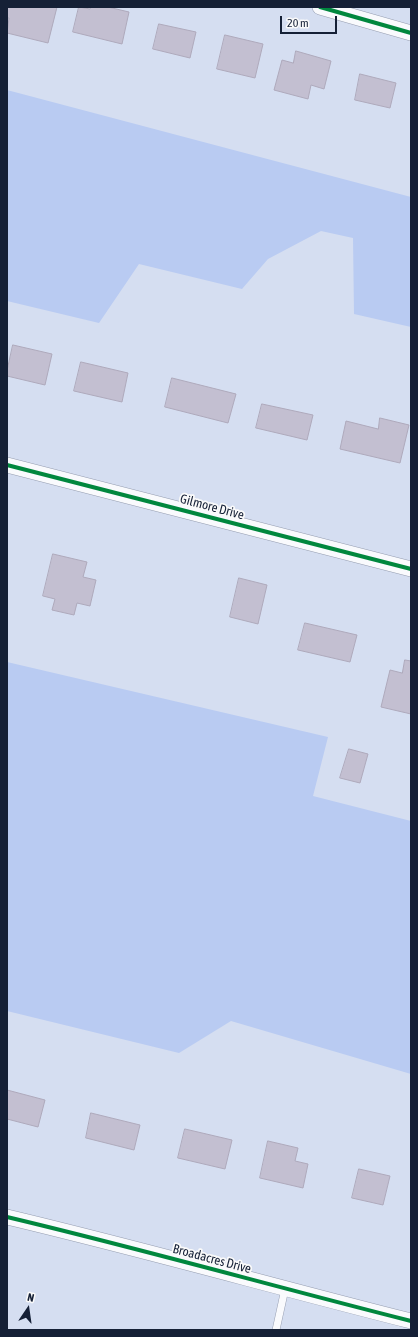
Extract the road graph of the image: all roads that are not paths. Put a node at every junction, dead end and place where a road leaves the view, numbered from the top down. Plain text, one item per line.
1 (320, 7) edge
2 (411, 33) edge
3 (7, 465) edge
4 (411, 569) edge
5 (7, 1217) edge
6 (285, 1289) junction
7 (411, 1321) edge
8 (276, 1330) edge

1 - 2 street
3 - 4 street, Gilmore Drive
5 - 6 street, Broadacres Drive
6 - 7 street, Broadacres Drive
6 - 8 lane

